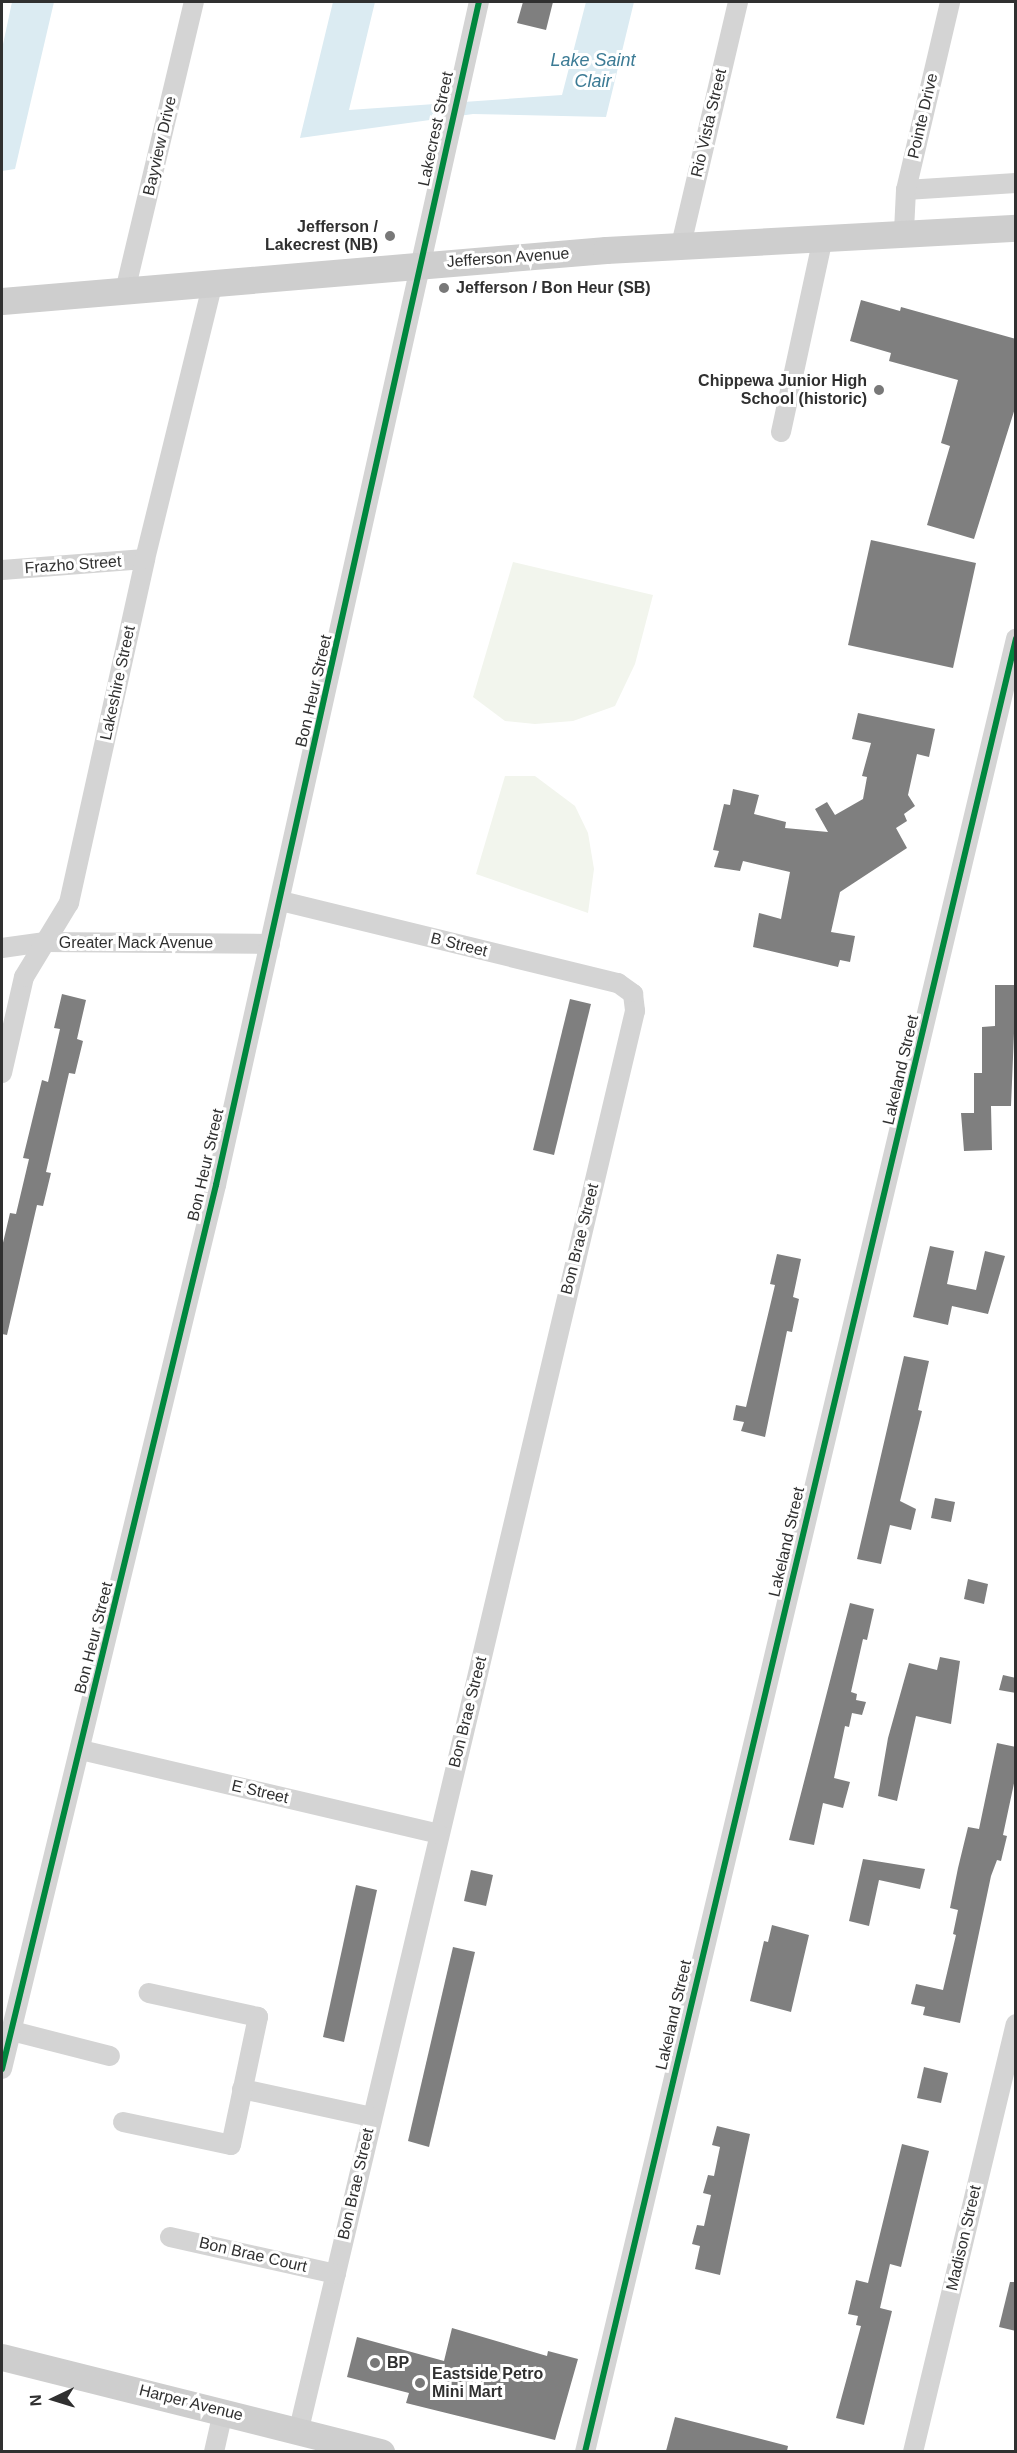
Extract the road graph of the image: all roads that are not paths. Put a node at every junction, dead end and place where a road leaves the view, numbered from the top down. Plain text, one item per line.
1 (194, 2) edge
2 (479, 2) edge
3 (738, 2) edge
4 (950, 2) edge
5 (1016, 183) edge
6 (906, 190) junction
7 (1016, 228) edge
8 (904, 231) junction
9 (823, 238) junction
10 (681, 245) junction
11 (423, 264) junction
12 (213, 283) junction
13 (126, 291) junction
14 (2, 301) edge
15 (781, 432) dead end
16 (145, 559) junction
17 (2, 570) edge
18 (1016, 639) edge
19 (281, 901) junction
20 (44, 942) junction
21 (270, 944) junction
22 (2, 948) edge
23 (633, 994) joint
24 (2, 1073) edge
25 (81, 1750) junction
26 (438, 1834) junction
27 (149, 1993) dead end
28 (1016, 2024) edge
29 (12, 2031) junction
30 (110, 2056) dead end
31 (2, 2069) edge
32 (242, 2089) junction
33 (372, 2116) junction
34 (123, 2122) dead end
35 (170, 2236) dead end
36 (336, 2274) junction
37 (2, 2357) edge
38 (223, 2412) junction
39 (299, 2429) junction
40 (214, 2451) edge
41 (381, 2451) edge
42 (585, 2451) edge
43 (913, 2451) edge

1 - 13 street, Bayview Drive
2 - 11 street, Lakecrest Street
3 - 10 street, Rio Vista Street
4 - 6 street, Pointe Drive
5 - 6 street
6 - 8 street, Pointe Drive
7 - 8 main road, Jefferson Avenue
8 - 9 main road, Jefferson Avenue
9 - 10 main road, Jefferson Avenue
9 - 15 street
10 - 11 main road, Jefferson Avenue
11 - 12 main road, Jefferson Avenue
11 - 19 street, Bon Heur Street
12 - 13 main road, Jefferson Avenue
12 - 16 street, Lakeshire Street
13 - 14 main road, Jefferson Avenue
16 - 17 street, Frazho Street
16 - 20 street, Lakeshire Street
18 - 42 street, Lakeland Street
19 - 21 street, Bon Heur Street
19 - 23 street, B Street
20 - 21 street, Greater Mack Avenue
20 - 22 street, Greater Mack Avenue
20 - 24 street, Lakeshire Street
21 - 25 street, Bon Heur Street
23 - 26 street, Bon Brae Street
25 - 26 street, E Street
25 - 29 street, Bon Heur Street
26 - 33 street, Bon Brae Street
27 - 32 street
28 - 43 street, Madison Street
29 - 30 street
29 - 31 street, Bon Heur Street
32 - 33 street
32 - 34 street
33 - 36 street, Bon Brae Street
35 - 36 street, Bon Brae Court
36 - 39 street, Bon Brae Street
37 - 38 main road, Harper Avenue
38 - 39 main road, Harper Avenue
38 - 40 street
39 - 41 main road, Harper Avenue

